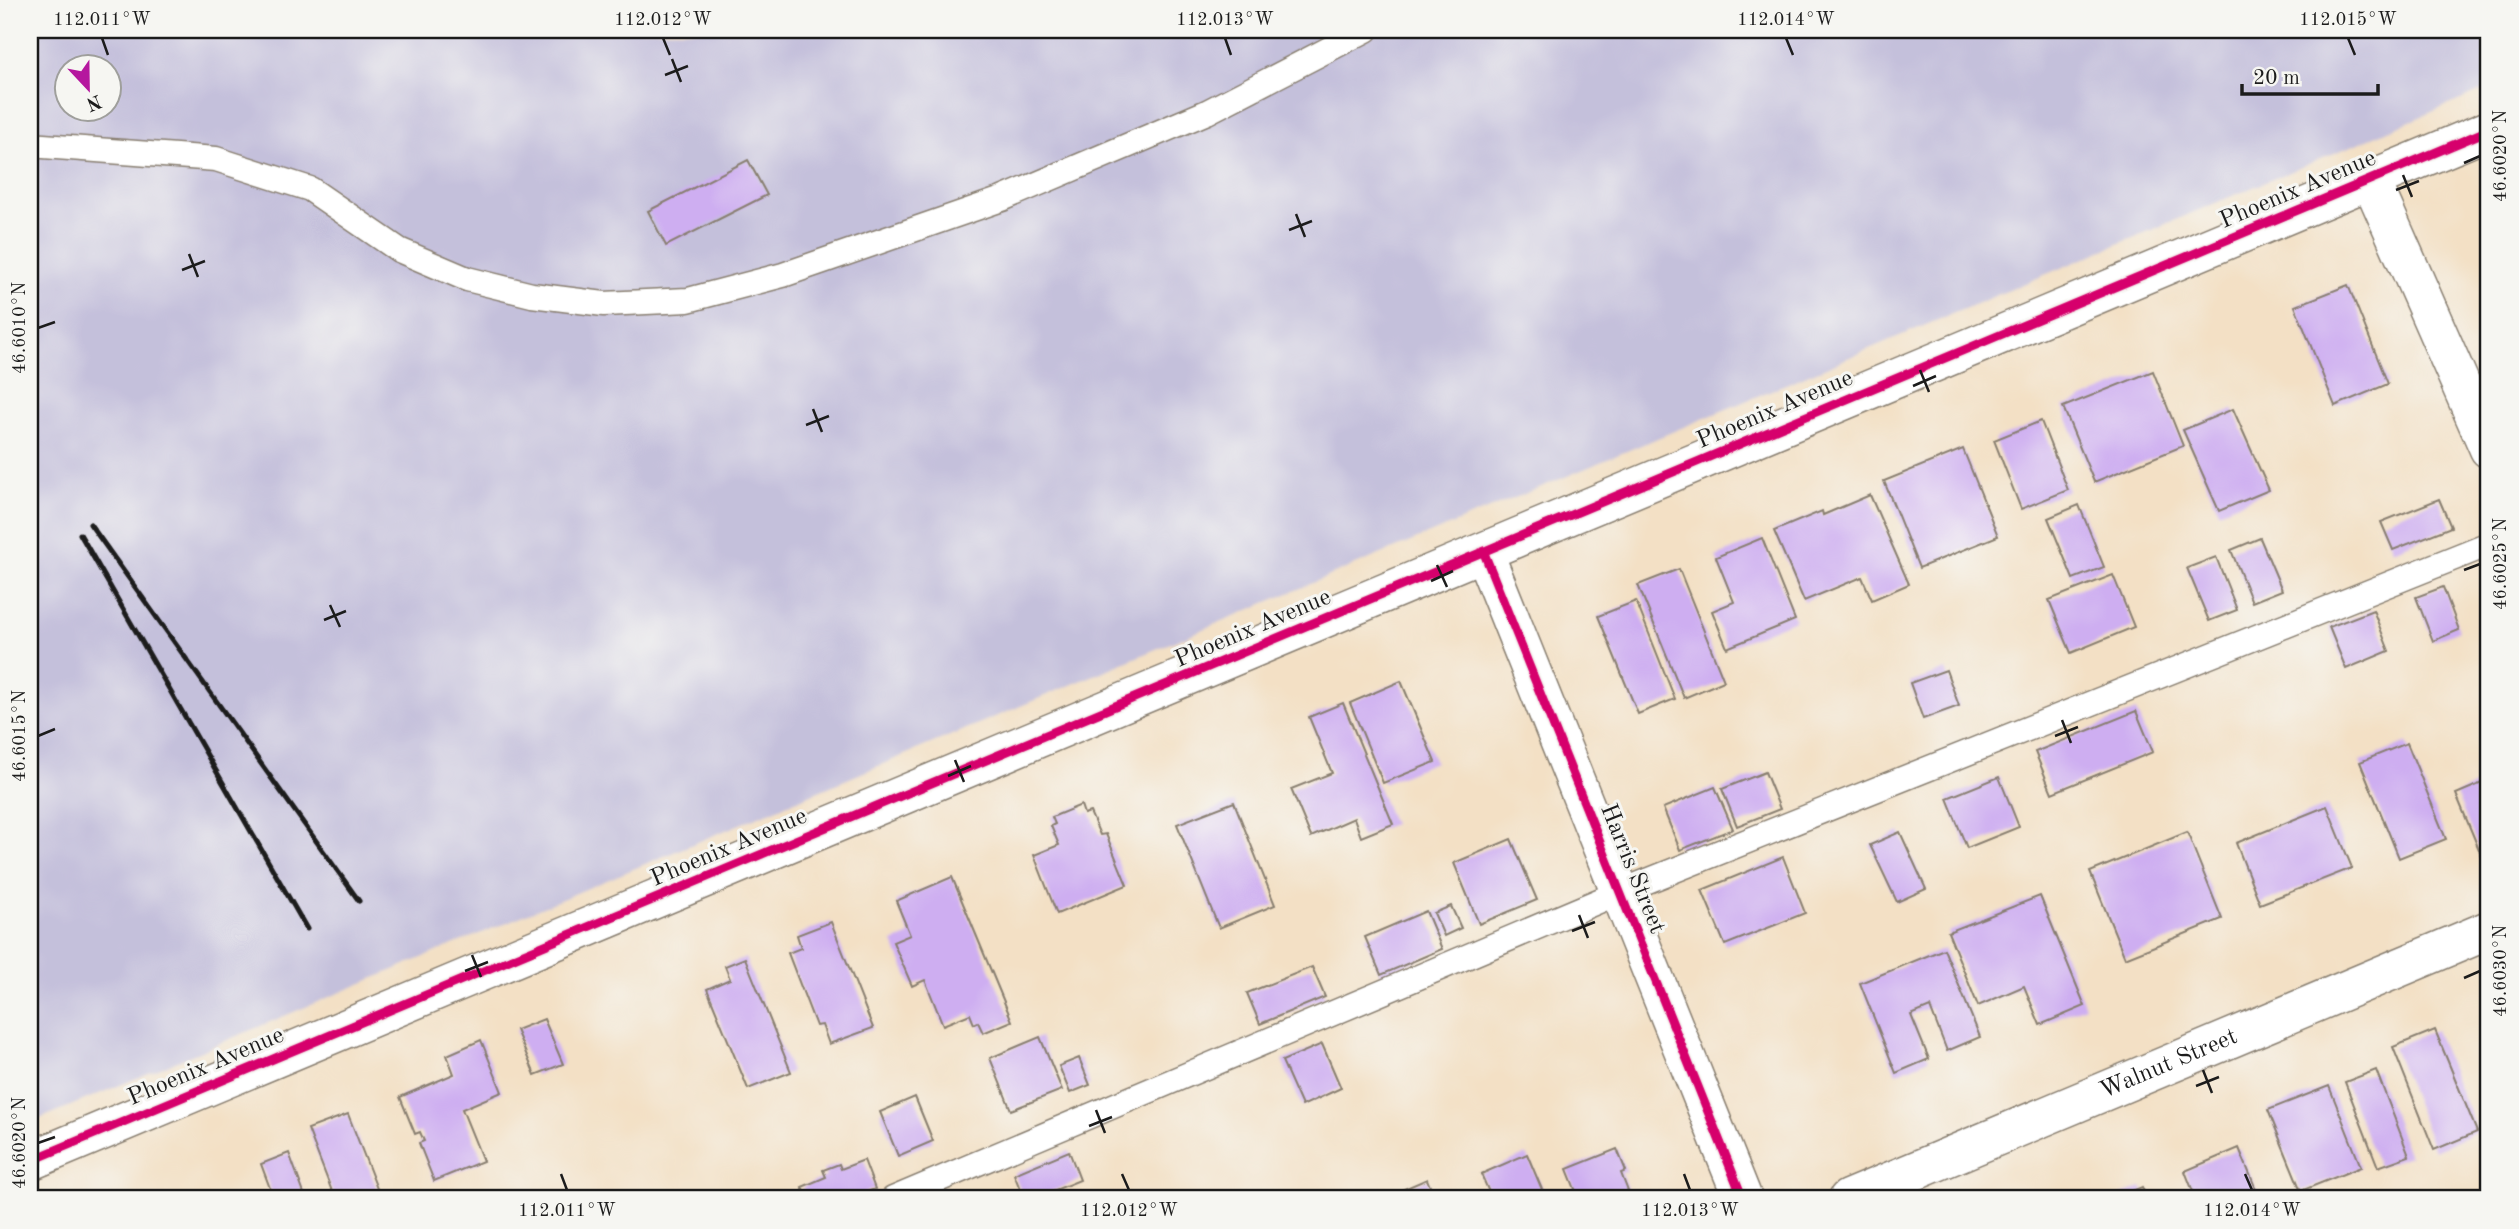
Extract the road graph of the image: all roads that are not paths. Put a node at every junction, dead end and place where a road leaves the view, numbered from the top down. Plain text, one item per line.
1 (1366, 30) edge
2 (2489, 130) edge
3 (30, 145) edge
4 (2371, 180) junction
5 (2489, 449) edge
6 (2489, 544) edge
7 (1485, 553) junction
8 (1620, 892) junction
9 (2489, 930) edge
10 (30, 1161) edge
11 (893, 1199) edge
12 (1743, 1199) edge
13 (1848, 1199) edge

1 - 3 lane
2 - 4 street, Phoenix Avenue
4 - 5 street
4 - 7 street, Phoenix Avenue
6 - 8 lane
7 - 8 street, Harris Street
7 - 10 street, Phoenix Avenue
8 - 11 lane
8 - 12 street, Harris Street
9 - 13 street, Walnut Street

